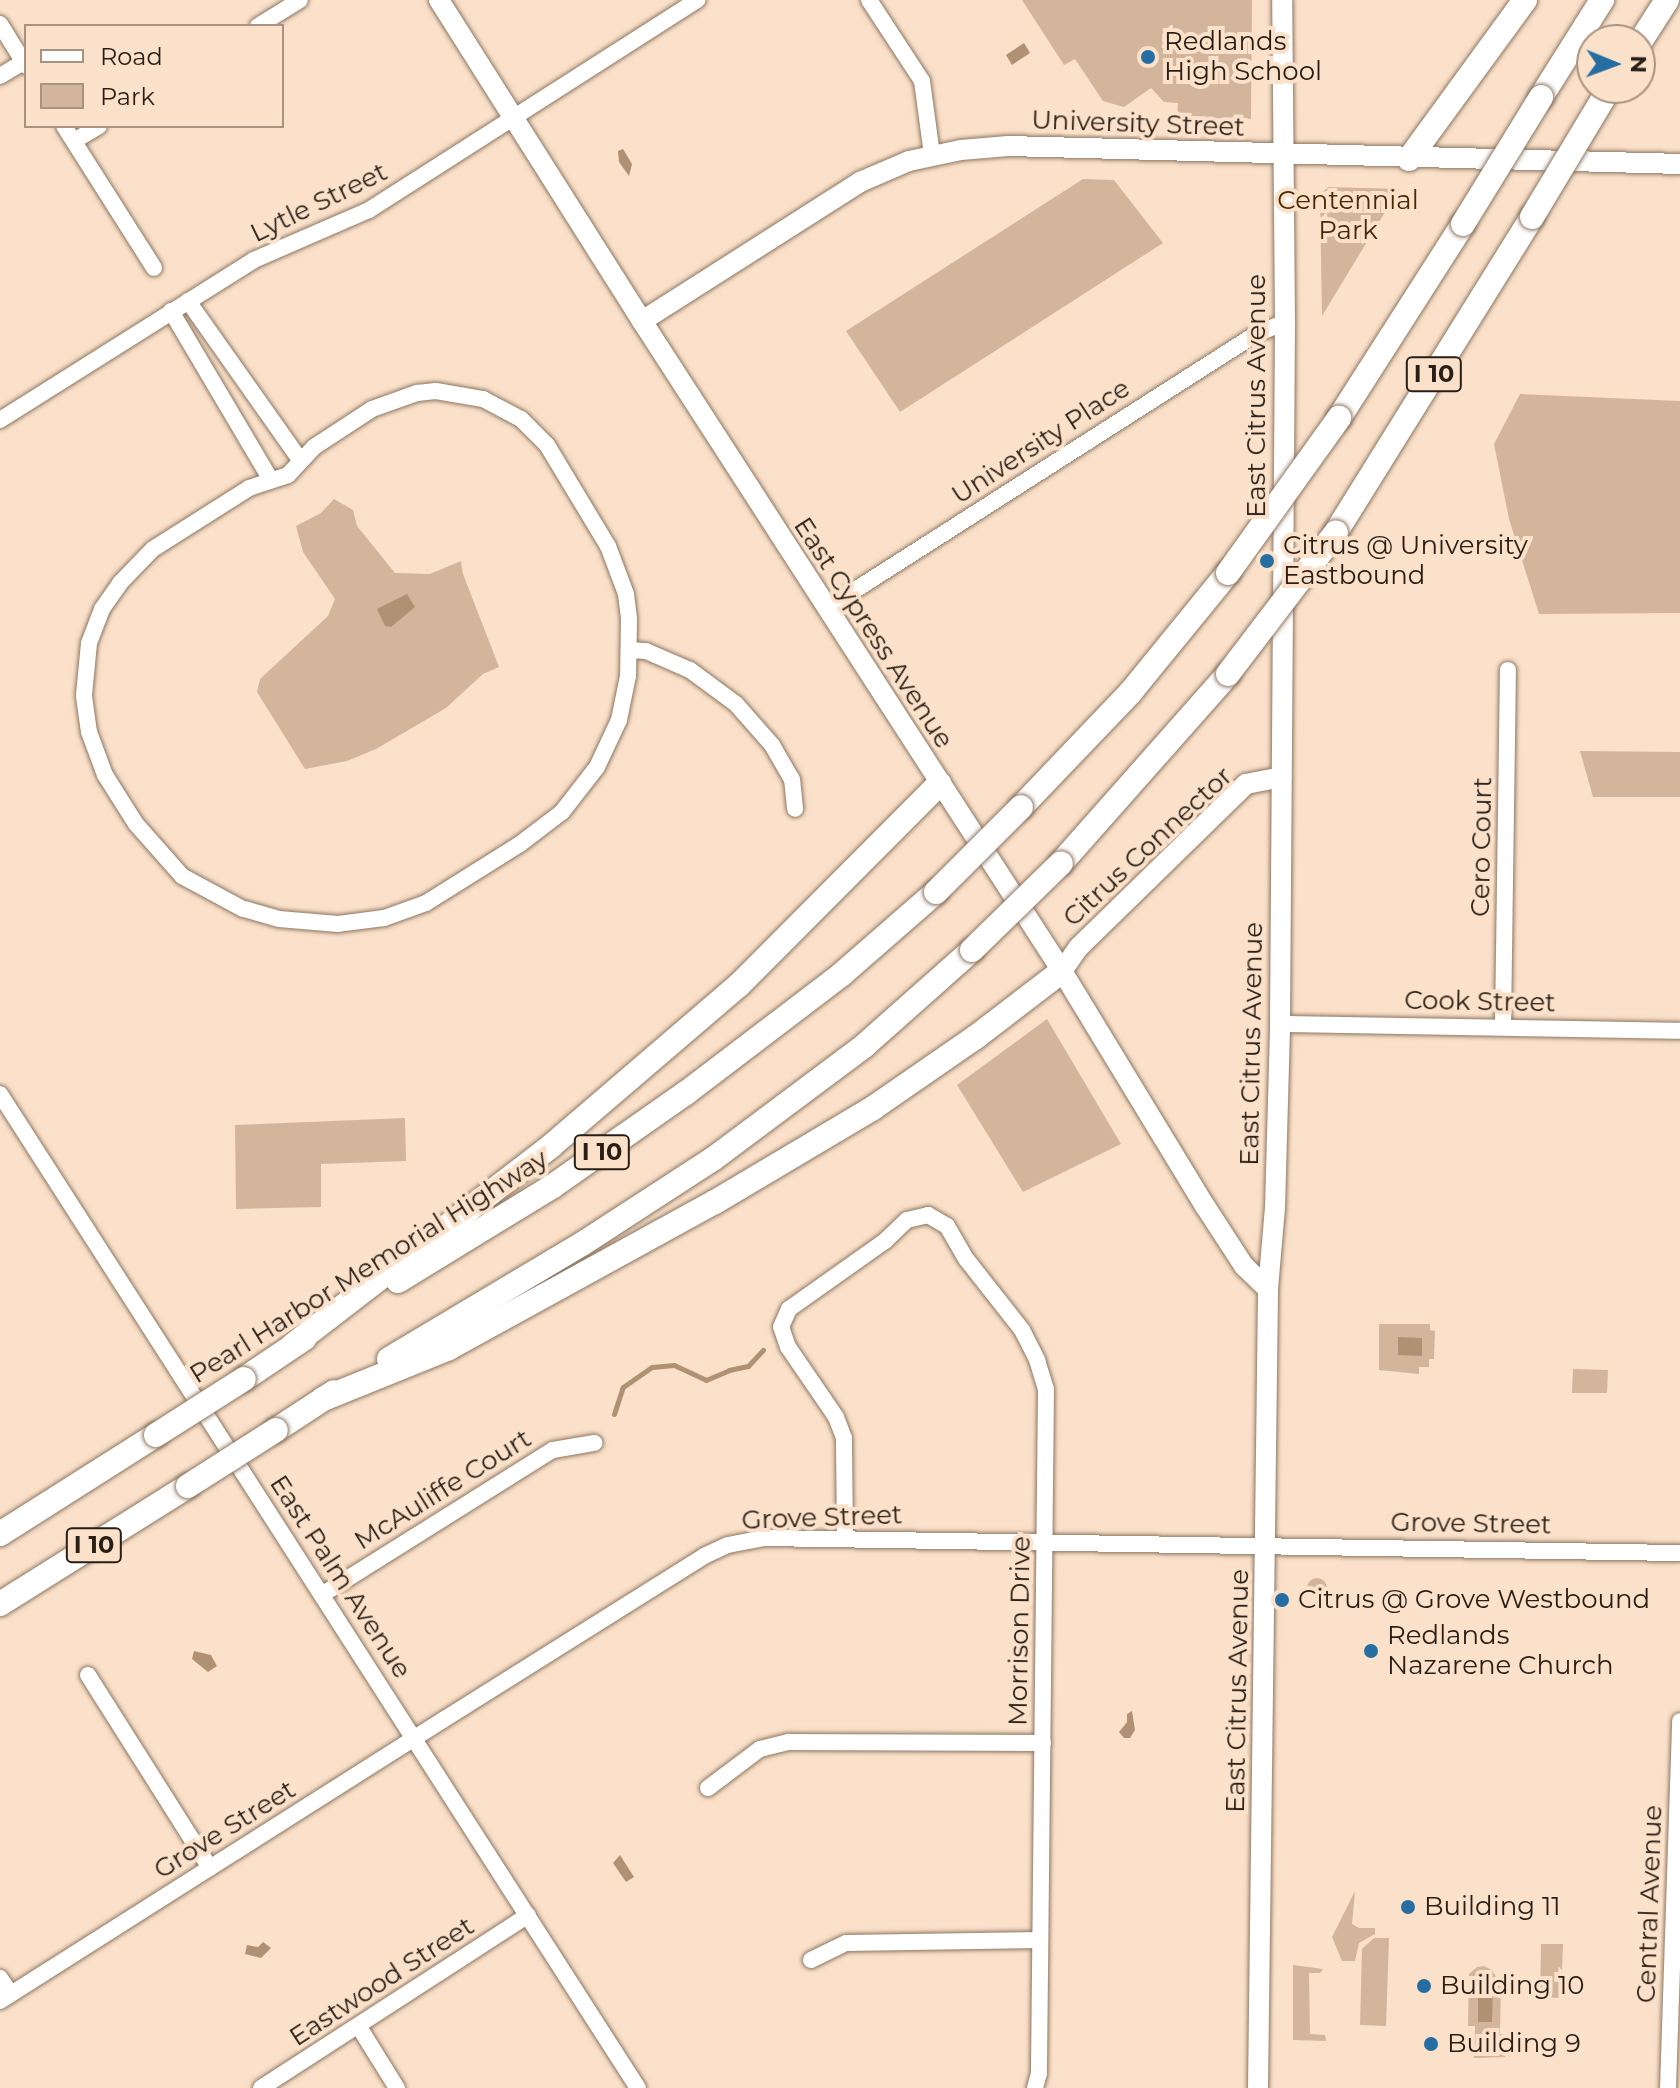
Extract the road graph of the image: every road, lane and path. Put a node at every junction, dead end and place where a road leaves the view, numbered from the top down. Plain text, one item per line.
1 (300, 0) edge
2 (439, 0) edge
3 (698, 0) edge
4 (869, 0) edge
5 (1282, 0) edge
6 (1525, 0) edge
7 (1602, 0) edge
8 (1667, 0) edge
9 (0, 24) edge
10 (261, 24) edge
11 (1652, 24) edge
12 (24, 62) edge
13 (24, 64) edge
14 (0, 76) edge
15 (1600, 104) edge
16 (514, 119) junction
17 (65, 128) edge
18 (96, 128) edge
19 (74, 141) junction
20 (932, 155) junction
21 (1283, 155) junction
22 (1409, 159) junction
23 (1680, 164) edge
24 (154, 268) dead end
25 (188, 301) junction
26 (171, 311) junction
27 (642, 321) junction
28 (1285, 322) junction
29 (0, 420) edge
30 (301, 461) junction
31 (271, 480) junction
32 (827, 608) junction
33 (630, 650) junction
34 (1508, 670) dead end
35 (1281, 777) junction
36 (939, 784) junction
37 (795, 809) dead end
38 (1062, 971) junction
39 (1280, 1024) junction
40 (1503, 1025) junction
41 (1680, 1031) edge
42 (0, 1094) edge
43 (1268, 1289) junction
44 (293, 1345) junction
45 (323, 1399) junction
46 (594, 1443) dead end
47 (0, 1534) edge
48 (845, 1539) junction
49 (1046, 1541) junction
50 (1266, 1544) junction
51 (1680, 1553) edge
52 (323, 1594) junction
53 (0, 1604) edge
54 (88, 1675) dead end
55 (1680, 1721) edge
56 (414, 1737) junction
57 (1043, 1743) junction
58 (708, 1788) dead end
59 (210, 1868) junction
60 (528, 1915) junction
61 (1676, 1929) edge
62 (1040, 1940) junction
63 (811, 1960) dead end
64 (0, 1978) edge
65 (5, 1998) edge
66 (359, 2027) junction
67 (261, 2088) edge
68 (397, 2088) edge
69 (638, 2088) edge
70 (1035, 2088) edge
71 (1258, 2088) edge
72 (1668, 2088) edge

1 - 10 street
2 - 16 main road, East Cypress Avenue
3 - 16 street, Lytle Street
4 - 20 street
5 - 21 main road, East Citrus Avenue
6 - 22 highway
7 - 44 highway, Pearl Harbor Memorial Highway / I 10, bridge
8 - 11 highway
9 - 12 street
13 - 14 street
15 - 45 highway, I 10, bridge
16 - 25 street, Lytle Street
16 - 27 main road, East Cypress Avenue
17 - 19 street
18 - 19 street
19 - 24 street
20 - 21 main road, University Street
20 - 27 main road, University Street
21 - 22 main road, University Street
21 - 28 main road, East Citrus Avenue
22 - 23 main road, University Street
25 - 26 street, Lytle Street
25 - 30 street
26 - 29 street, Lytle Street
26 - 31 street
27 - 32 main road, East Cypress Avenue
28 - 32 street, University Place
28 - 35 main road, East Citrus Avenue
30 - 31 street
30 - 33 street
31 - 33 street
32 - 36 main road, East Cypress Avenue
33 - 37 street
34 - 40 street, Cero Court
35 - 38 main road, Citrus Connector
35 - 39 main road, East Citrus Avenue
36 - 38 main road, East Cypress Avenue
36 - 44 highway
38 - 43 main road, East Cypress Avenue
38 - 45 highway
39 - 40 street, Cook Street
39 - 43 main road, East Citrus Avenue
40 - 41 street, Cook Street
42 - 52 street, East Palm Avenue
43 - 50 main road, East Citrus Avenue
44 - 47 highway, Pearl Harbor Memorial Highway / I 10, bridge
45 - 53 highway, I 10, bridge
46 - 52 street, McAuliffe Court
48 - 49 street, Grove Street
48 - 49 street, Morrison Drive
48 - 56 street, Grove Street
49 - 50 street, Grove Street
49 - 57 street, Morrison Drive
50 - 51 street, Grove Street
50 - 71 main road, East Citrus Avenue
52 - 56 street, East Palm Avenue
54 - 59 street
55 - 61 street, Central Avenue
56 - 59 street, Grove Street
56 - 60 street, East Palm Avenue
57 - 58 street
57 - 62 street, Morrison Drive
59 - 65 street, Grove Street
60 - 66 street, Eastwood Street
60 - 69 street, East Palm Avenue
61 - 72 street, Central Avenue
62 - 63 street
62 - 70 street, Morrison Drive
64 - 65 street
66 - 67 street, Eastwood Street
66 - 68 street

